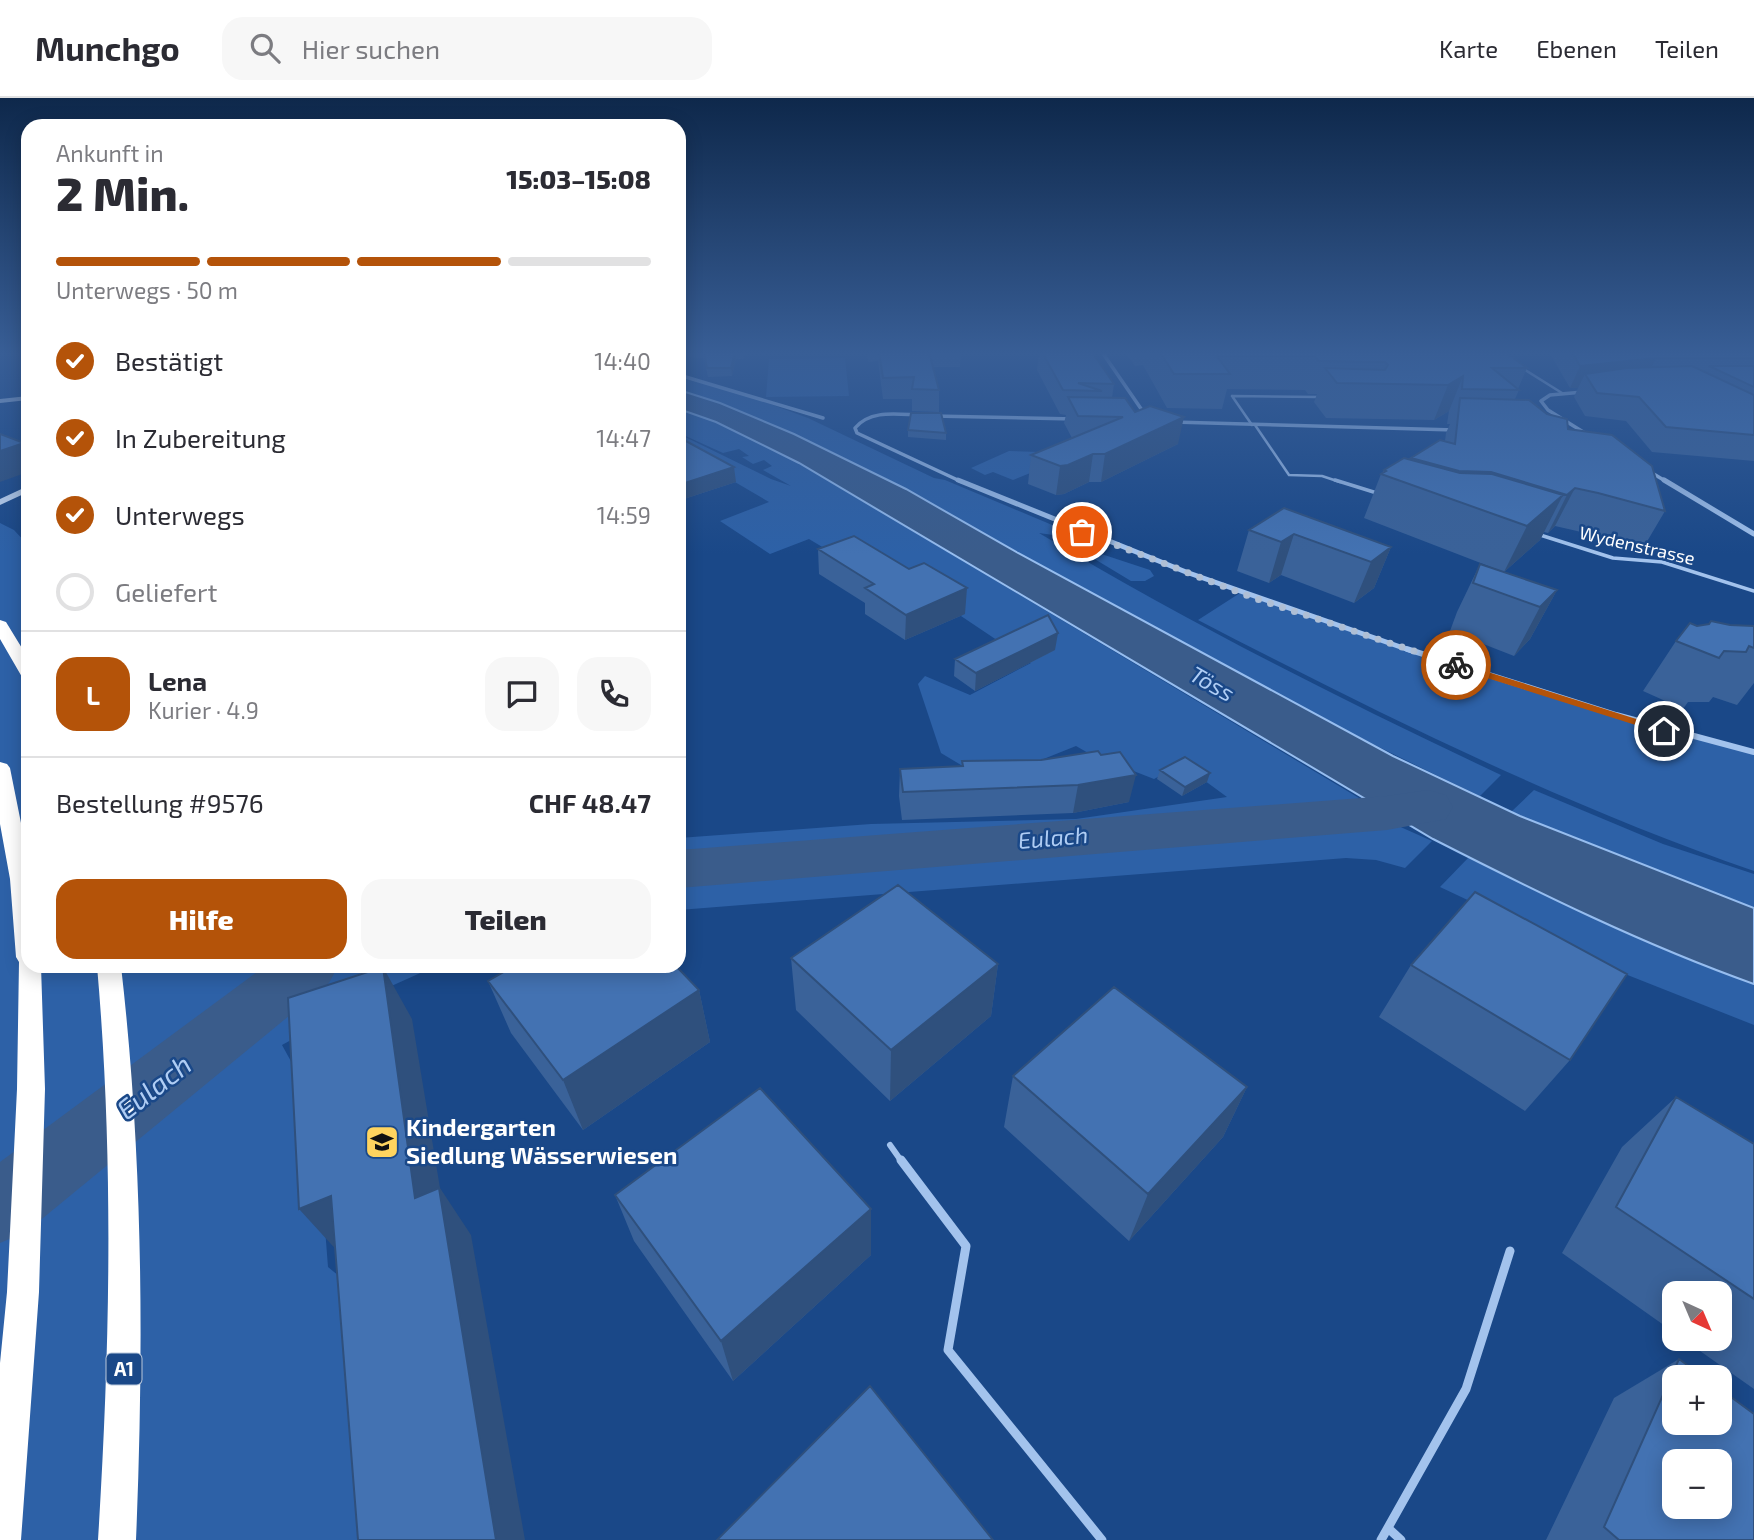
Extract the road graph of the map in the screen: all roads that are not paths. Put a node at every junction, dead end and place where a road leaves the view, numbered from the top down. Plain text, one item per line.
1 (867, 419) edge
2 (1249, 419) edge
3 (1565, 419) edge
4 (1166, 421) edge
5 (1253, 425) junction
6 (1463, 430) edge
7 (1571, 431) edge
8 (1582, 431) junction
9 (1598, 440) edge
10 (1644, 468) edge
11 (21, 492) edge
12 (1389, 496) edge
13 (0, 502) edge
14 (1537, 534) edge
15 (1754, 534) edge
16 (1754, 591) edge
17 (0, 625) edge
18 (21, 661) edge
19 (1754, 752) edge
20 (0, 768) edge
21 (21, 874) edge
22 (29, 973) edge
23 (110, 973) edge
24 (890, 1145) dead end
25 (1510, 1251) dead end
26 (1388, 1528) junction
27 (2, 1540) edge
28 (117, 1540) edge
29 (1102, 1540) edge
30 (1381, 1540) edge
31 (1401, 1540) edge

1 - 19 street
2 - 5 lane
3 - 8 street
4 - 5 street
5 - 6 street
5 - 12 lane
7 - 8 street
8 - 9 street
10 - 15 street
11 - 13 main road
14 - 16 lane, Wydenstrasse
17 - 18 highway
20 - 21 highway
22 - 27 highway
23 - 28 highway, A1
24 - 29 lane
25 - 26 lane
26 - 30 lane
26 - 31 lane

